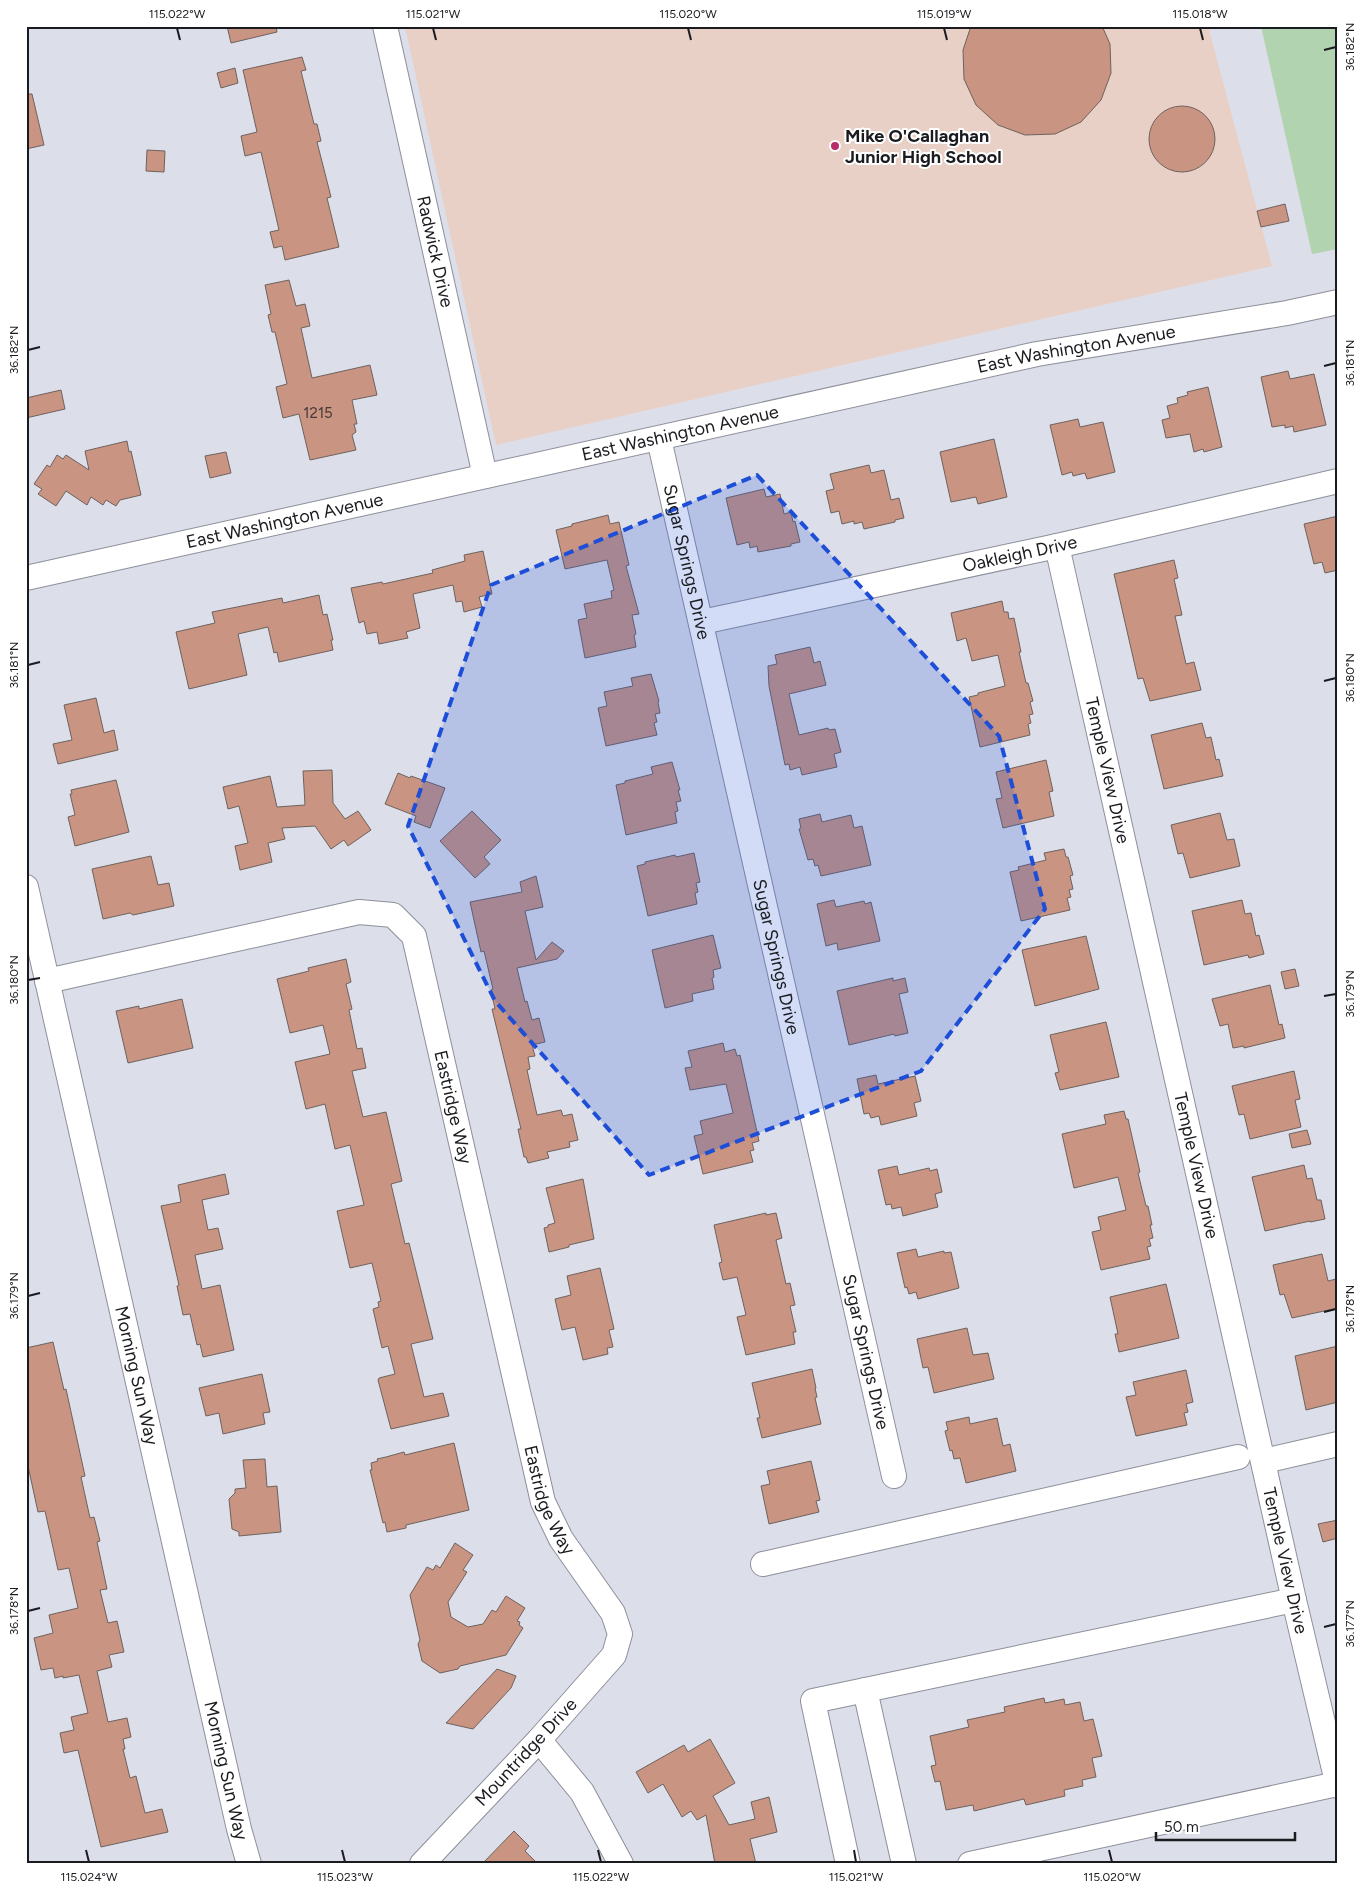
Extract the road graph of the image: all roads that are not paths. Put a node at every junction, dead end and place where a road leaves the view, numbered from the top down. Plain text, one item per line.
1 (385, 26) edge
2 (1338, 302) edge
3 (659, 439) junction
4 (485, 476) junction
5 (1338, 481) edge
6 (1057, 546) junction
7 (26, 578) edge
8 (702, 622) junction
9 (26, 888) edge
10 (47, 981) junction
11 (1338, 1444) edge
12 (1238, 1457) dead end
13 (1264, 1461) junction
14 (894, 1476) dead end
15 (763, 1564) dead end
16 (1294, 1600) junction
17 (620, 1634) joint
18 (865, 1690) junction
19 (539, 1740) junction
20 (1338, 1785) edge
21 (250, 1864) edge
22 (422, 1864) edge
23 (621, 1864) edge
24 (848, 1864) edge
25 (904, 1864) edge
26 (970, 1864) edge

1 - 4 street, Radwick Drive
2 - 3 street, East Washington Avenue
3 - 4 street, East Washington Avenue
3 - 8 street, Sugar Springs Drive
4 - 7 street, East Washington Avenue
5 - 6 street, Oakleigh Drive
6 - 8 street, Oakleigh Drive
6 - 13 street, Temple View Drive
8 - 14 street, Sugar Springs Drive
9 - 10 street, Morning Sun Way
10 - 17 street, Eastridge Way
10 - 21 street, Morning Sun Way
11 - 13 street
12 - 15 street
13 - 16 street, Temple View Drive
16 - 18 street
16 - 20 street, Temple View Drive
17 - 19 street, Mountridge Drive
18 - 24 street
18 - 25 street
19 - 22 street, Mountridge Drive
19 - 23 street
20 - 26 street

